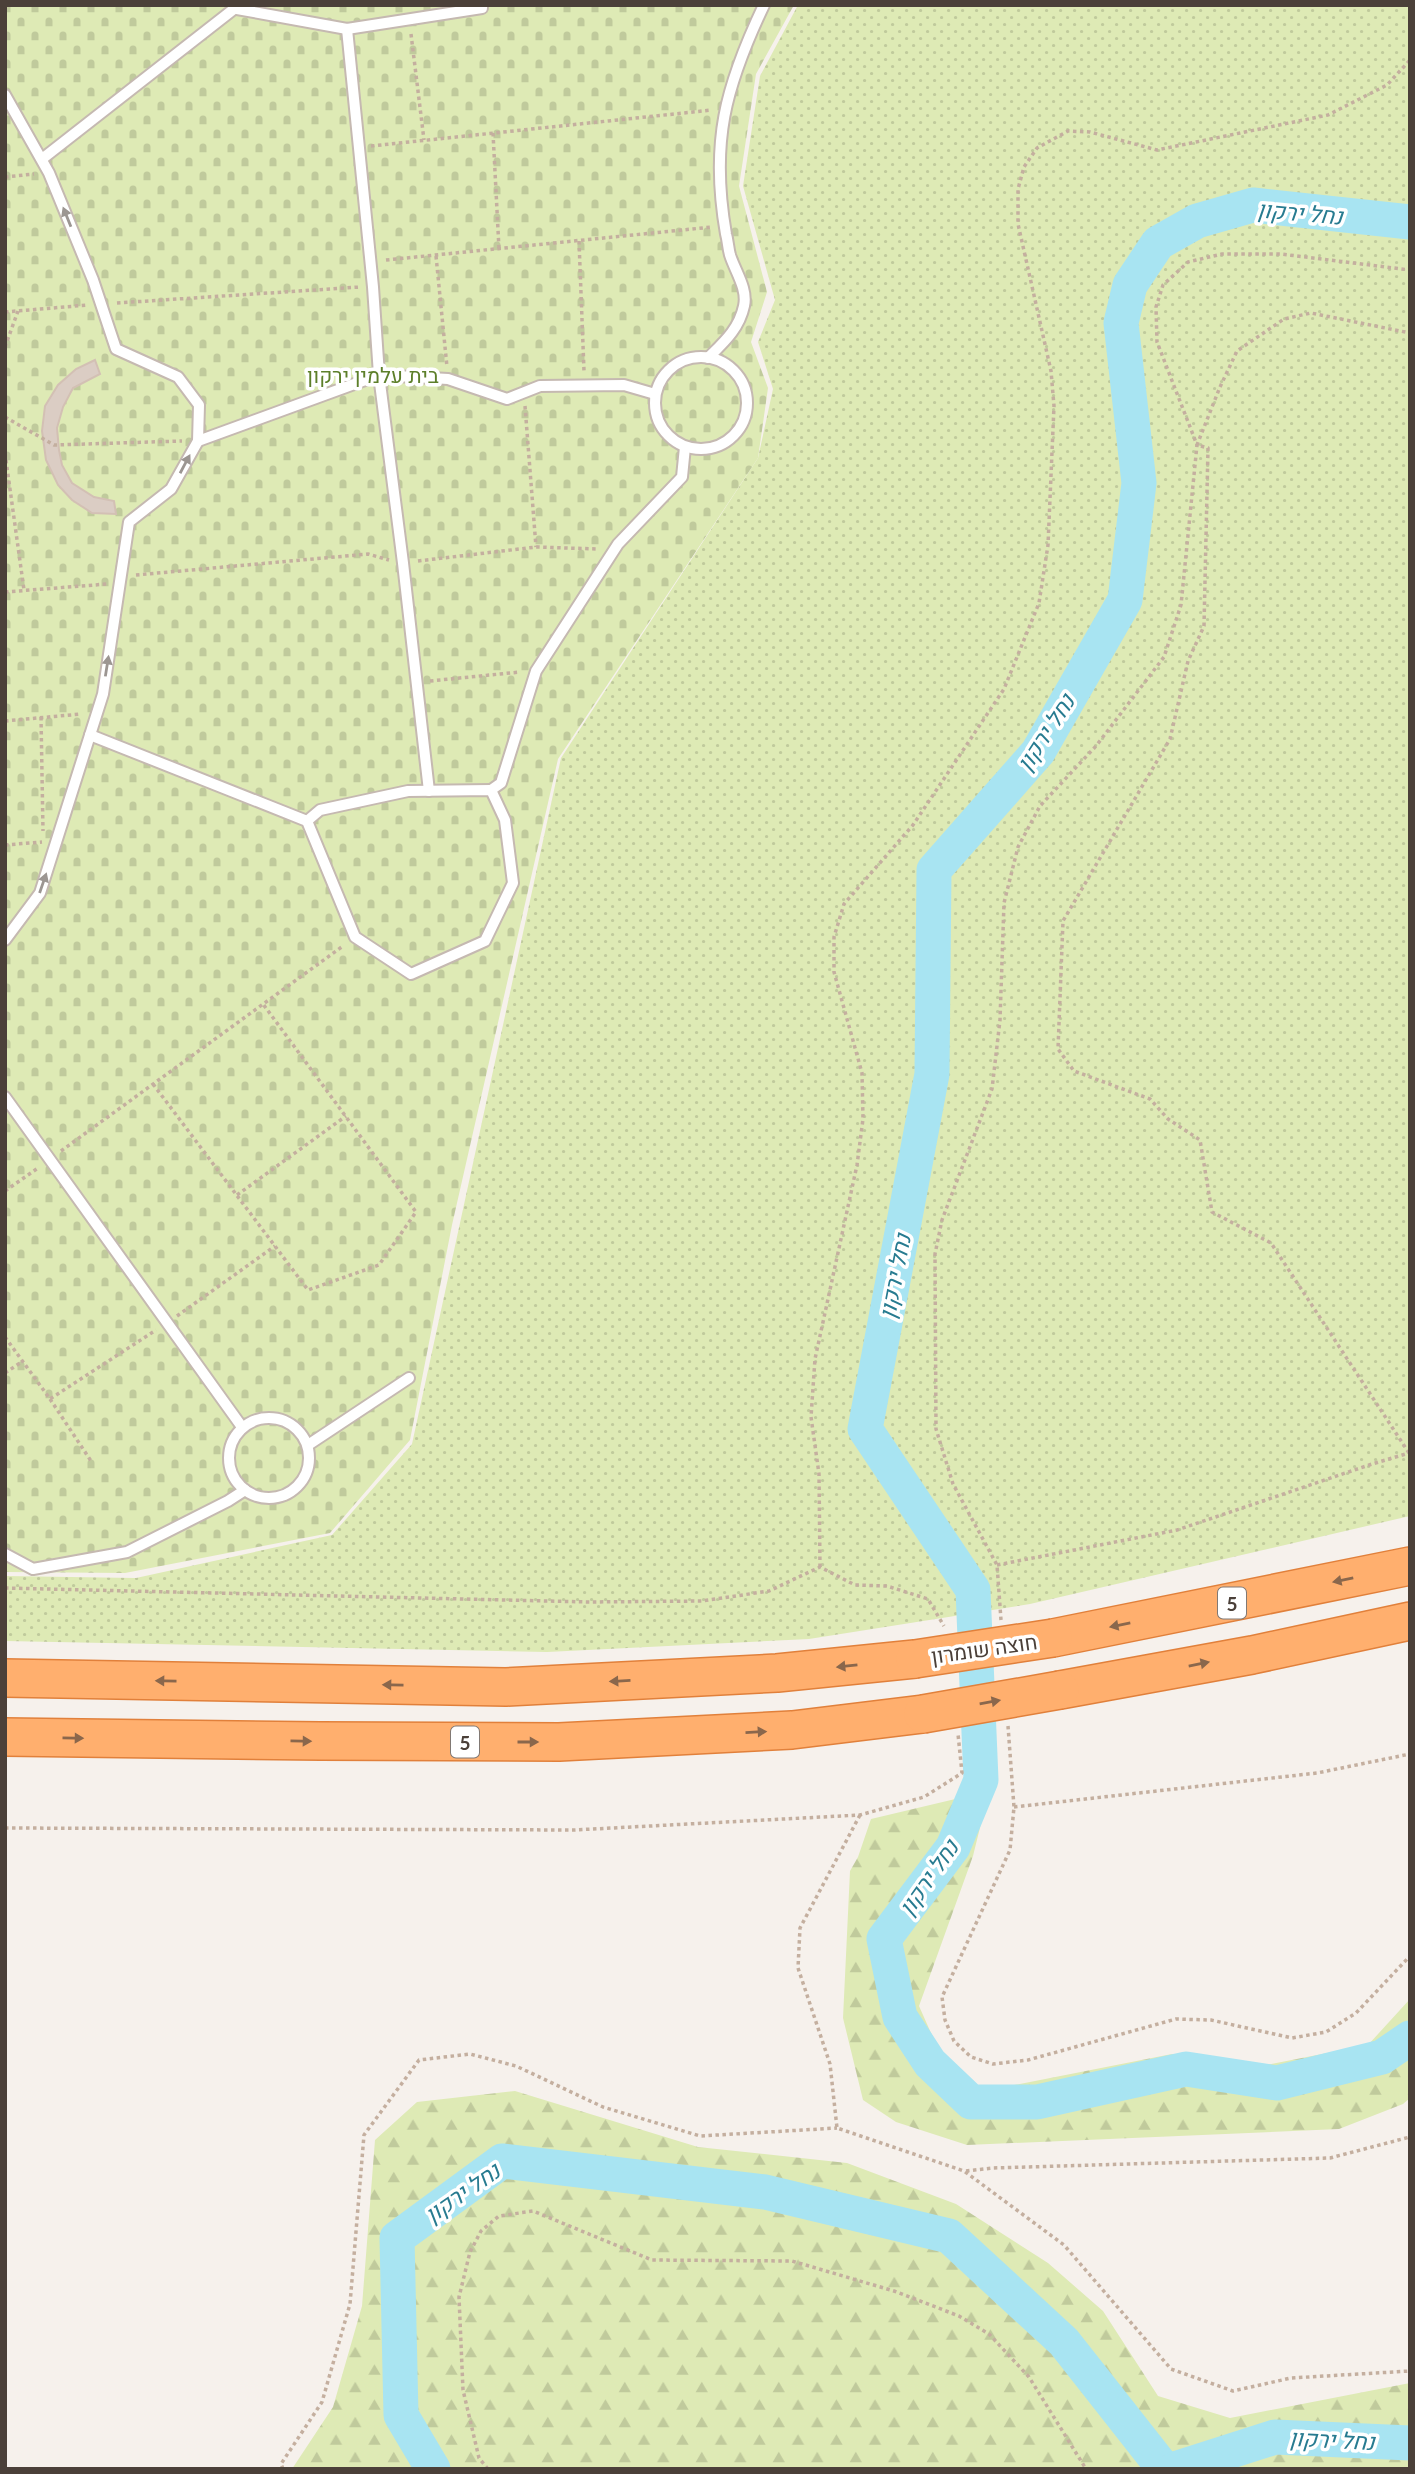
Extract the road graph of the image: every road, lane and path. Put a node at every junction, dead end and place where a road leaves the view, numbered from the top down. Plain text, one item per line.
1 (482, 5) edge
2 (764, 5) edge
3 (238, 7) edge
4 (409, 19) junction
5 (347, 29) junction
6 (1410, 60) edge
7 (5, 95) edge
8 (725, 109) junction
9 (493, 133) junction
10 (424, 140) junction
11 (359, 147) junction
12 (42, 159) junction
13 (50, 173) junction
14 (5, 177) edge
15 (725, 226) junction
16 (579, 241) junction
17 (499, 249) junction
18 (436, 255) junction
19 (371, 262) junction
20 (1410, 270) edge
21 (373, 287) junction
22 (101, 304) junction
23 (18, 311) junction
24 (5, 312) edge
25 (1410, 333) edge
26 (5, 347) edge
27 (708, 358) junction
28 (379, 375) junction
29 (448, 379) junction
30 (585, 386) junction
31 (524, 392) junction
32 (655, 394) junction
33 (5, 417) edge
34 (198, 440) junction
35 (1197, 445) junction
36 (685, 447) junction
37 (5, 453) edge
38 (7, 479) edge
39 (536, 547) junction
40 (614, 550) junction
41 (403, 563) junction
42 (120, 580) junction
43 (24, 590) junction
44 (5, 592) edge
45 (536, 671) junction
46 (416, 682) junction
47 (97, 713) junction
48 (41, 717) junction
49 (5, 720) edge
50 (90, 735) junction
51 (491, 790) junction
52 (429, 791) junction
53 (307, 821) junction
54 (5, 845) edge
55 (355, 937) junction
56 (5, 940) edge
57 (263, 1004) junction
58 (153, 1084) junction
59 (5, 1097) edge
60 (346, 1116) junction
61 (50, 1159) junction
62 (5, 1191) edge
63 (237, 1195) junction
64 (275, 1246) junction
65 (167, 1322) junction
66 (5, 1336) edge
67 (23, 1361) junction
68 (5, 1373) edge
69 (409, 1378) dead end
70 (50, 1399) junction
71 (242, 1427) junction
72 (308, 1445) junction
73 (1410, 1453) edge
74 (91, 1461) dead end
75 (245, 1490) junction
76 (5, 1554) edge
77 (1410, 1566) edge
78 (820, 1567) junction
79 (5, 1588) edge
80 (928, 1599) dead end
81 (1410, 1621) edge
82 (5, 1678) edge
83 (5, 1737) edge
84 (1410, 1754) edge
85 (962, 1773) dead end
86 (860, 1815) junction
87 (5, 1828) edge
88 (1410, 1956) edge
89 (837, 2128) junction
90 (1410, 2137) edge
91 (964, 2171) junction
92 (1410, 2371) edge
93 (284, 2469) edge
94 (488, 2469) edge
95 (1086, 2469) edge

1 - 4 lane
2 - 8 lane
3 - 5 lane
3 - 12 lane
4 - 5 lane
4 - 10 path
5 - 11 lane
6 - 78 path
7 - 12 lane
8 - 9 path
8 - 15 lane
9 - 10 path
9 - 17 path
10 - 11 path
11 - 19 lane
12 - 13 lane
13 - 14 path
22 -> 13 lane
15 - 16 path
15 - 27 lane
16 - 17 path
16 - 30 path
17 - 18 path
18 - 19 path
18 - 29 path
19 - 21 lane
20 - 35 path
21 - 22 path
21 - 28 lane
22 - 23 path
22 - 34 lane
23 - 24 path
23 - 26 path
25 - 35 path
27 - 32 lane
27 - 36 lane
28 - 29 lane
28 - 34 lane
28 - 41 lane
29 - 31 lane
30 - 31 lane
30 - 32 lane
31 - 39 path
32 - 36 lane
33 - 34 path
42 -> 34 lane
35 - 73 path
35 - 73 path
36 - 40 lane
37 - 38 path
38 - 43 path
39 - 40 path
39 - 41 path
40 - 45 lane
41 - 42 path
41 - 46 lane
42 - 43 path
47 -> 42 lane
43 - 44 path
45 - 46 path
45 - 51 lane
46 - 52 lane
47 - 48 path
47 - 50 lane
48 - 49 path
48 - 54 path
50 - 53 lane
56 -> 50 lane
51 - 52 lane
51 - 55 lane
52 - 53 lane
53 - 55 lane
55 - 57 path
57 - 58 path
57 - 60 path
58 - 61 path
58 - 63 path
59 - 61 lane
60 - 63 path
60 - 64 path
61 - 62 path
61 - 65 lane
63 - 64 path
64 - 65 path
65 - 70 path
65 - 71 lane
66 - 67 path
67 - 68 path
67 - 70 path
69 - 72 lane
70 - 74 path
71 - 72 lane
71 - 75 lane
72 - 75 lane
75 - 76 lane
77 -> 82 highway, חוצה שומרון / 5, bridge
78 - 79 path
78 - 80 path
83 -> 81 highway, 5, bridge
84 - 88 path
85 - 86 path
86 - 87 path
86 - 89 path
89 - 91 path
89 - 93 path
90 - 91 path
91 - 92 path
94 - 95 path

